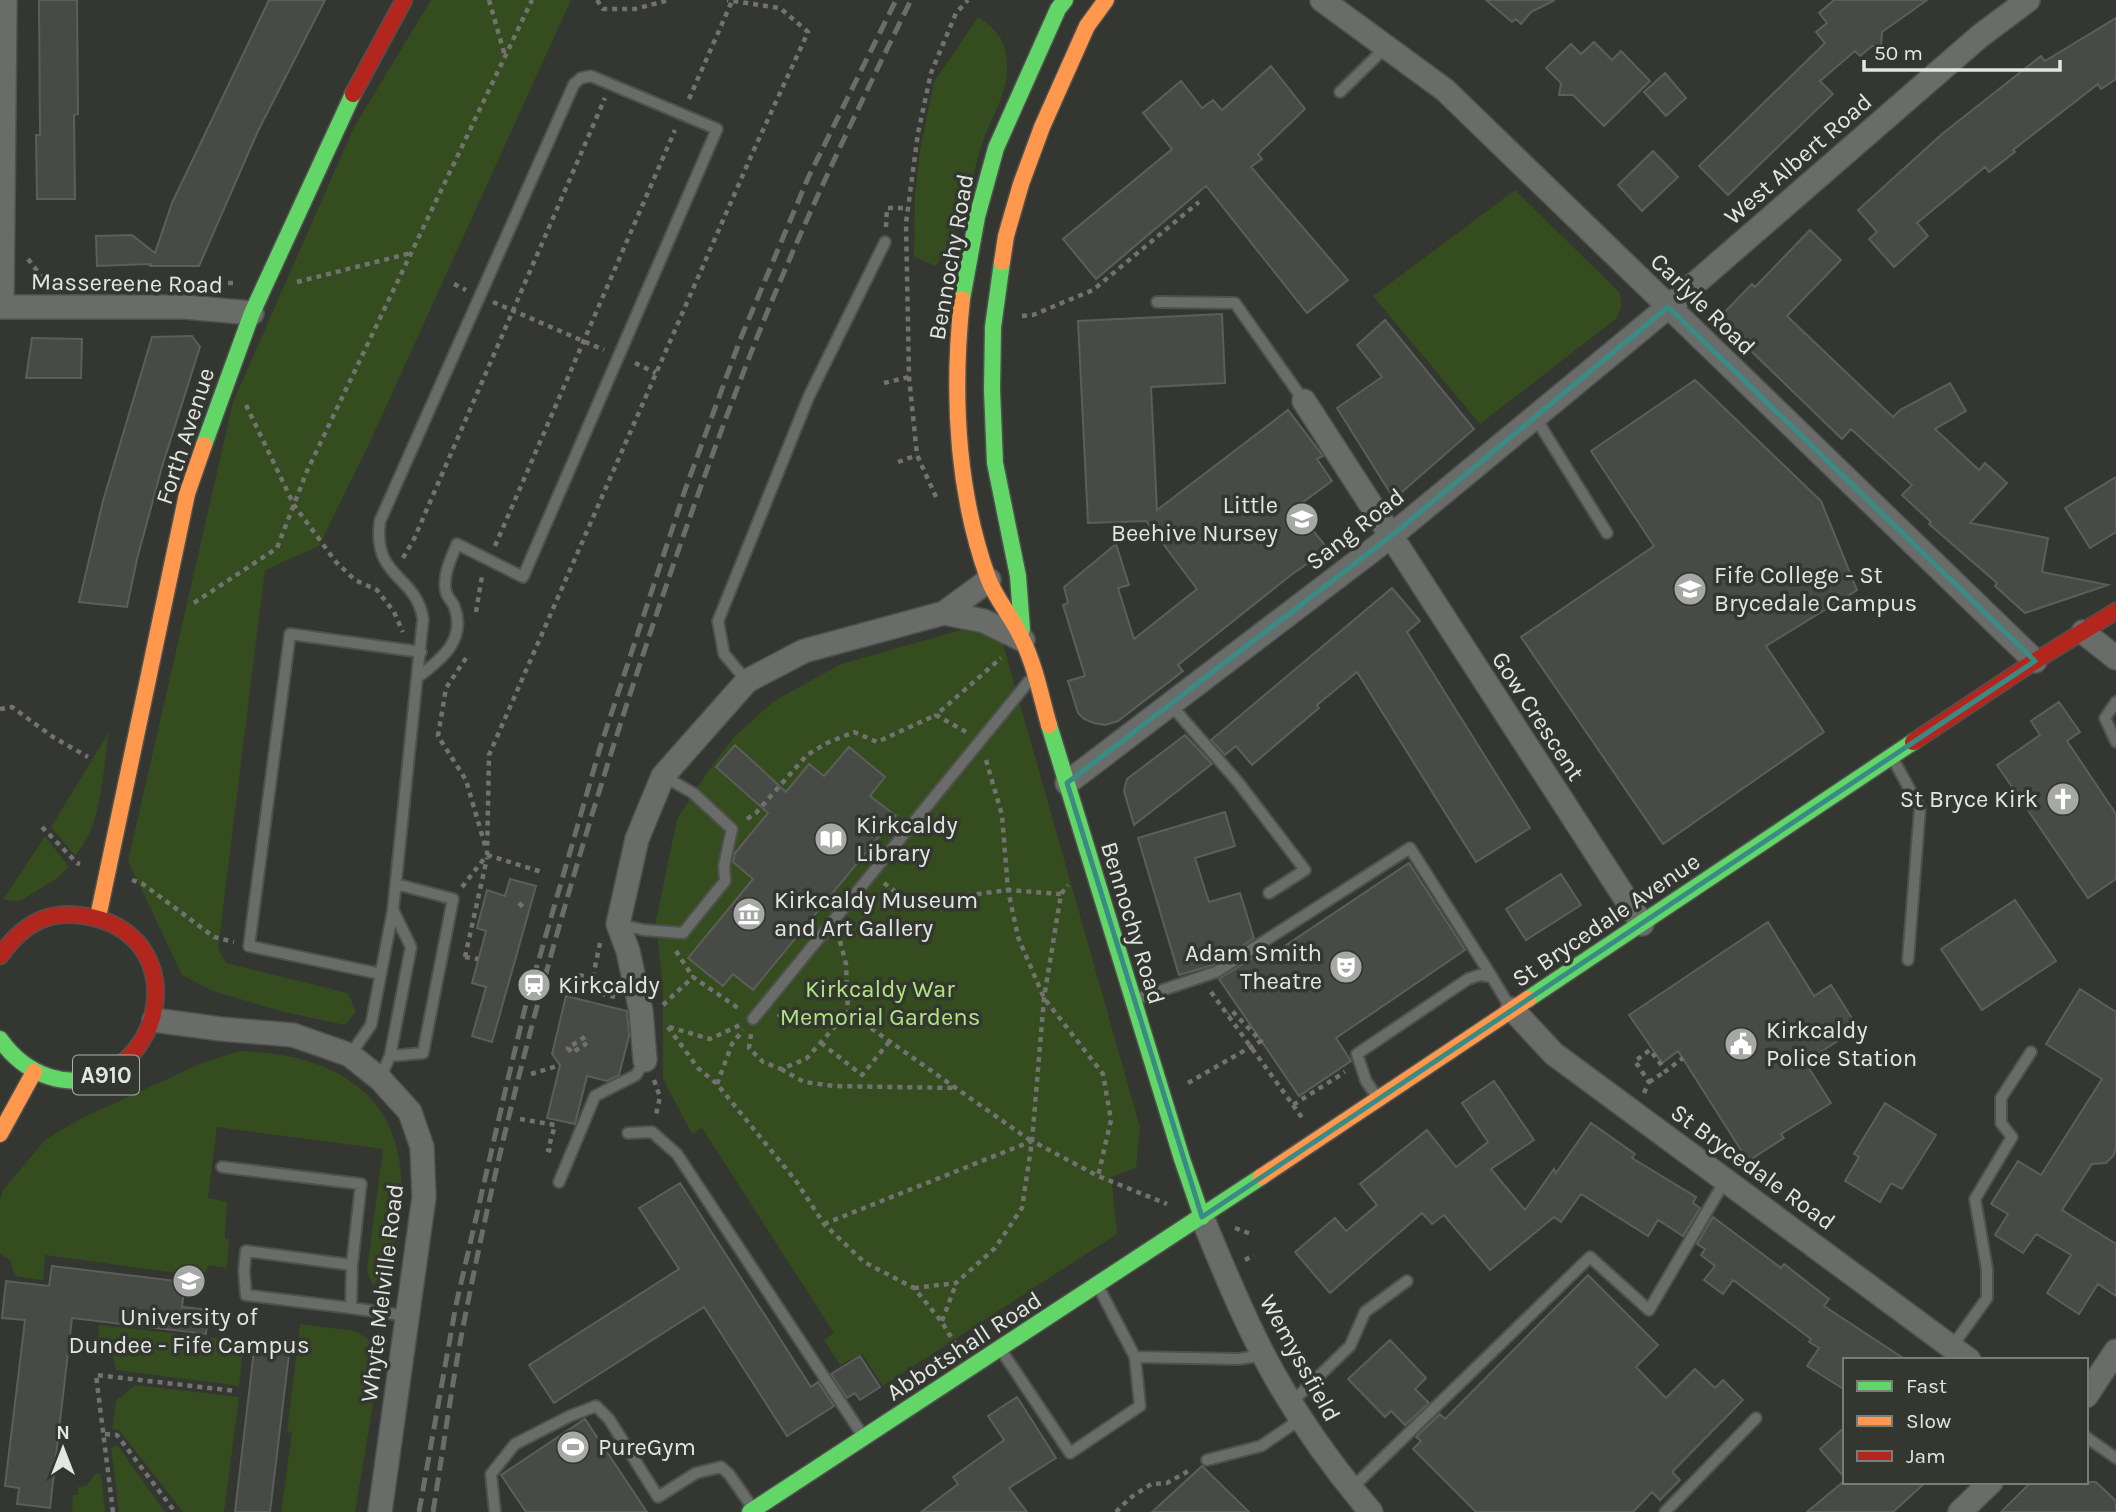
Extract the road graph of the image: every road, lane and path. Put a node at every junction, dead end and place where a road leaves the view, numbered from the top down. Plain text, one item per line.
1 (5, 0) edge
2 (404, 0) edge
3 (489, 0) edge
4 (532, 0) edge
5 (597, 0) edge
6 (669, 0) edge
7 (727, 0) edge
8 (968, 0) edge
9 (1042, 0) edge
10 (1106, 0) edge
11 (1322, 0) edge
12 (2028, 0) edge
13 (1071, 14) edge
14 (1386, 47) junction
15 (505, 57) junction
16 (611, 84) junction
17 (1340, 92) dead end
18 (1199, 202) dead end
19 (908, 208) junction
20 (885, 242) joint
21 (411, 253) junction
22 (26, 256) dead end
23 (246, 279) dead end
24 (65, 281) dead end
25 (209, 283) dead end
26 (454, 284) dead end
27 (262, 291) junction
28 (480, 296) junction
29 (1157, 302) dead end
30 (1, 307) edge
31 (1668, 307) junction
32 (513, 311) junction
33 (252, 313) junction
34 (994, 319) junction
35 (618, 356) junction
36 (656, 373) junction
37 (909, 377) junction
38 (884, 383) dead end
39 (223, 389) junction
40 (1304, 401) joint
41 (1535, 417) junction
42 (898, 461) dead end
43 (294, 505) junction
44 (1607, 533) dead end
45 (1391, 536) junction
46 (394, 574) junction
47 (989, 580) junction
48 (377, 590) junction
49 (190, 605) dead end
50 (2116, 611) edge
51 (944, 613) junction
52 (2083, 632) junction
53 (1023, 640) junction
54 (407, 649) junction
55 (421, 652) junction
56 (2116, 658) edge
57 (2035, 660) junction
58 (1033, 676) junction
59 (418, 677) junction
60 (747, 681) junction
61 (2116, 702) edge
62 (1170, 704) junction
63 (0, 709) edge
64 (936, 715) junction
65 (980, 741) junction
66 (2116, 742) edge
67 (88, 757) dead end
68 (1891, 757) junction
69 (663, 776) junction
70 (1067, 783) junction
71 (42, 827) dead end
72 (732, 830) junction
73 (487, 855) junction
74 (1090, 860) junction
75 (108, 872) junction
76 (542, 872) dead end
77 (872, 873) junction
78 (396, 884) junction
79 (1008, 890) junction
80 (1269, 893) dead end
81 (1061, 894) junction
82 (453, 899) junction
83 (393, 911) junction
84 (98, 917) junction
85 (618, 924) junction
86 (1642, 924) junction
87 (683, 933) junction
88 (600, 941) dead end
89 (249, 946) junction
90 (0, 956) edge
91 (1908, 960) dead end
92 (846, 964) dead end
93 (381, 974) junction
94 (579, 975) dead end
95 (693, 977) junction
96 (1492, 977) junction
97 (592, 978) junction
98 (1200, 978) junction
99 (1044, 998) junction
100 (1133, 1000) junction
101 (668, 1001) dead end
102 (639, 1004) junction
103 (1511, 1009) junction
104 (848, 1012) junction
105 (1228, 1014) junction
106 (753, 1019) junction
107 (800, 1019) dead end
108 (154, 1020) junction
109 (0, 1039) edge
110 (889, 1042) junction
111 (821, 1043) junction
112 (1252, 1047) junction
113 (2031, 1052) dead end
114 (350, 1055) junction
115 (390, 1056) junction
116 (1683, 1058) dead end
117 (645, 1060) junction
118 (1360, 1062) junction
119 (560, 1065) dead end
120 (781, 1069) junction
121 (1666, 1071) junction
122 (34, 1072) junction
123 (531, 1074) dead end
124 (380, 1079) junction
125 (1649, 1082) junction
126 (717, 1084) junction
127 (956, 1088) junction
128 (1163, 1098) junction
129 (1378, 1100) junction
130 (1635, 1113) junction
131 (520, 1119) dead end
132 (561, 1125) dead end
133 (652, 1132) junction
134 (628, 1133) dead end
135 (0, 1135) edge
136 (1032, 1141) junction
137 (222, 1167) dead end
138 (1098, 1176) junction
139 (1726, 1179) junction
140 (559, 1182) dead end
141 (1202, 1217) junction
142 (824, 1224) junction
143 (1251, 1234) dead end
144 (352, 1265) junction
145 (1407, 1281) dead end
146 (956, 1283) junction
147 (1097, 1286) junction
148 (914, 1288) junction
149 (351, 1308) junction
150 (408, 1316) junction
151 (1000, 1349) junction
152 (2116, 1351) edge
153 (1960, 1354) edge
154 (1263, 1355) junction
155 (1135, 1357) junction
156 (236, 1391) dead end
157 (2088, 1393) edge
158 (1296, 1410) junction
159 (1756, 1418) dead end
160 (105, 1434) junction
161 (2088, 1438) edge
162 (864, 1439) junction
163 (2116, 1458) edge
164 (1207, 1460) joint
165 (1989, 1484) edge
166 (1352, 1488) junction
167 (752, 1511) edge
168 (113, 1512) edge
169 (175, 1512) edge
170 (380, 1512) edge
171 (495, 1512) edge
172 (1116, 1512) edge
173 (1371, 1512) edge
174 (1665, 1512) edge
175 (1960, 1512) edge

1 - 30 street
2 - 27 main road, Forth Avenue
3 - 15 path
4 - 15 path
5 - 6 path
7 - 36 path
8 - 19 path
9 - 13 main road
10 - 13 main road, Bennochy Road
11 - 14 street, Carlyle Road
12 - 31 street, West Albert Road
13 - 34 main road, Bennochy Road
13 - 47 main road, Bennochy Road
14 - 17 lane
14 - 31 street, Carlyle Road
15 - 21 path
16 - 28 lane
16 - 32 path
16 - 35 lane
18 - 34 path
19 - 20 path
19 - 37 path
20 - 60 lane
21 - 27 path
21 - 43 path
22 - 24 path
23 - 25 path
26 - 28 path
27 - 33 main road, Forth Avenue
28 - 32 path
28 - 46 lane
29 - 40 lane
30 - 33 street, Massereene Road
31 - 41 street, Sang Road
31 - 57 street, Carlyle Road
32 - 35 path
32 - 46 path
33 - 39 main road, Forth Avenue
34 - 53 main road, Bennochy Road
35 - 36 path
35 - 59 lane
36 - 73 path
37 - 38 path
37 - 42 path
39 - 43 path
39 - 75 main road, Forth Avenue
40 - 45 street, Gow Crescent
41 - 44 lane
41 - 45 street, Sang Road
43 - 48 path
43 - 49 path
45 - 62 street, Sang Road
45 - 86 street, Gow Crescent
46 - 48 path
46 - 55 lane
47 - 51 street
47 - 53 main road, Bennochy Road
48 - 54 path
50 - 52 main road, St Brycedale Avenue
51 - 53 street
51 - 60 street
52 - 56 street
52 - 57 main road, St Brycedale Avenue
53 - 58 main road, Bennochy Road
53 - 64 path
54 - 55 lane
54 - 89 lane
55 - 59 lane
57 - 68 main road, St Brycedale Avenue
58 - 65 lane
58 - 70 main road, Bennochy Road
59 - 78 lane
60 - 69 street
61 - 66 lane
62 - 70 street, Sang Road
62 - 80 lane
63 - 67 path
64 - 65 path
64 - 72 path
65 - 77 lane
65 - 79 path
68 - 86 main road, St Brycedale Avenue
68 - 91 lane
69 - 72 lane
69 - 85 street
70 - 74 main road, Bennochy Road
71 - 75 path
72 - 87 lane
73 - 76 path
73 - 82 path
74 - 81 path
74 - 100 main road, Bennochy Road
75 - 84 main road, Forth Avenue
75 - 89 path
77 - 79 path
77 - 106 lane
78 - 82 lane
78 - 83 lane
79 - 81 path
79 - 99 path
81 - 99 path
82 - 115 lane
83 - 93 lane
83 - 115 lane
84 - 90 main road, A910
84 - 108 main road, A910
85 - 87 lane
85 - 102 street
86 - 103 main road, St Brycedale Avenue
87 - 95 path
88 - 97 path
89 - 93 lane
92 - 104 path
93 - 114 lane
94 - 97 path
95 - 101 path
95 - 106 path
96 - 98 lane
96 - 103 lane
96 - 118 lane
97 - 102 path
98 - 100 lane
98 - 105 path
99 - 136 path
99 - 138 path
100 - 128 main road, Bennochy Road
102 - 117 street
103 - 129 main road, St Brycedale Avenue
103 - 130 street, St Brycedale Road
104 - 107 path
104 - 110 path
104 - 111 path
105 - 112 path
105 - 112 path
106 - 120 path
106 - 126 path
106 - 126 path
108 - 114 street, Whyte Melville Road
108 - 122 main road, A910
109 - 122 main road, A910
110 - 111 path
110 - 127 path
111 - 120 path
112 - 118 path
112 - 128 path
113 - 153 lane
114 - 124 street, Whyte Melville Road
115 - 124 lane
116 - 121 path
117 - 133 path
117 - 140 lane
118 - 129 lane
119 - 123 path
120 - 127 path
121 - 125 path
121 - 125 path
122 - 135 main road
124 - 150 street, Whyte Melville Road
125 - 130 path
126 - 142 path
127 - 136 path
128 - 141 main road, Bennochy Road
129 - 141 main road, St Brycedale Avenue
130 - 139 street, St Brycedale Road
131 - 132 path
133 - 134 lane
133 - 162 lane
136 - 138 path
136 - 142 path
136 - 146 path
137 - 144 lane
138 - 141 path
139 - 153 street, St Brycedale Road
139 - 166 lane
141 - 143 path
141 - 147 main road, Abbotshall Road
141 - 154 street, Wemyssfield
142 - 148 path
144 - 149 lane
144 - 149 lane
145 - 158 lane
146 - 148 path
146 - 148 path
147 - 151 main road, Abbotshall Road
147 - 155 lane
149 - 150 lane
150 - 170 street, Whyte Melville Road
151 - 155 lane
151 - 162 main road, Abbotshall Road
152 - 157 street
154 - 155 lane
154 - 158 street, Wemyssfield
156 - 160 path
158 - 164 lane
158 - 166 street, Wemyssfield
159 - 174 lane
160 - 168 path
160 - 169 path
161 - 163 lane
162 - 167 main road, Abbotshall Road
164 - 172 path
165 - 175 street
166 - 173 street, Wemyssfield
167 - 171 lane

